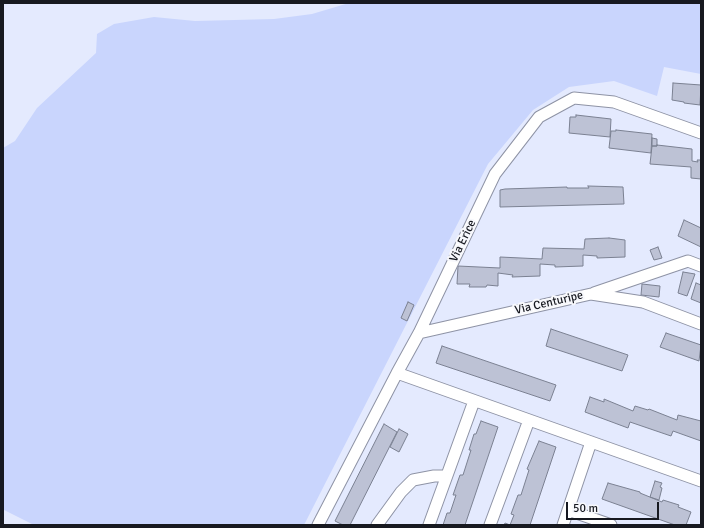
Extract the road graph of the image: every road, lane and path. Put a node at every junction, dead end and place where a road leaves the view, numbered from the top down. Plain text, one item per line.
1 (701, 133) edge
2 (701, 266) edge
3 (591, 294) junction
4 (701, 324) edge
5 (420, 332) junction
6 (396, 373) junction
7 (474, 400) junction
8 (529, 420) junction
9 (591, 442) junction
10 (446, 476) junction
11 (701, 481) edge
12 (568, 510) junction
13 (318, 525) edge
14 (377, 525) edge
15 (429, 525) edge
16 (490, 525) edge
17 (563, 525) edge
18 (611, 525) edge

1 - 5 street, Via Erice
2 - 3 street
3 - 4 street, Via Centuripe
3 - 5 street, Via Centuripe
5 - 6 street, Via Erice
6 - 7 street
6 - 13 street, Via Erice
7 - 8 street
7 - 10 street
8 - 9 street
8 - 16 street
9 - 11 street
9 - 12 street
10 - 14 street
10 - 15 street
12 - 17 street
12 - 18 street

